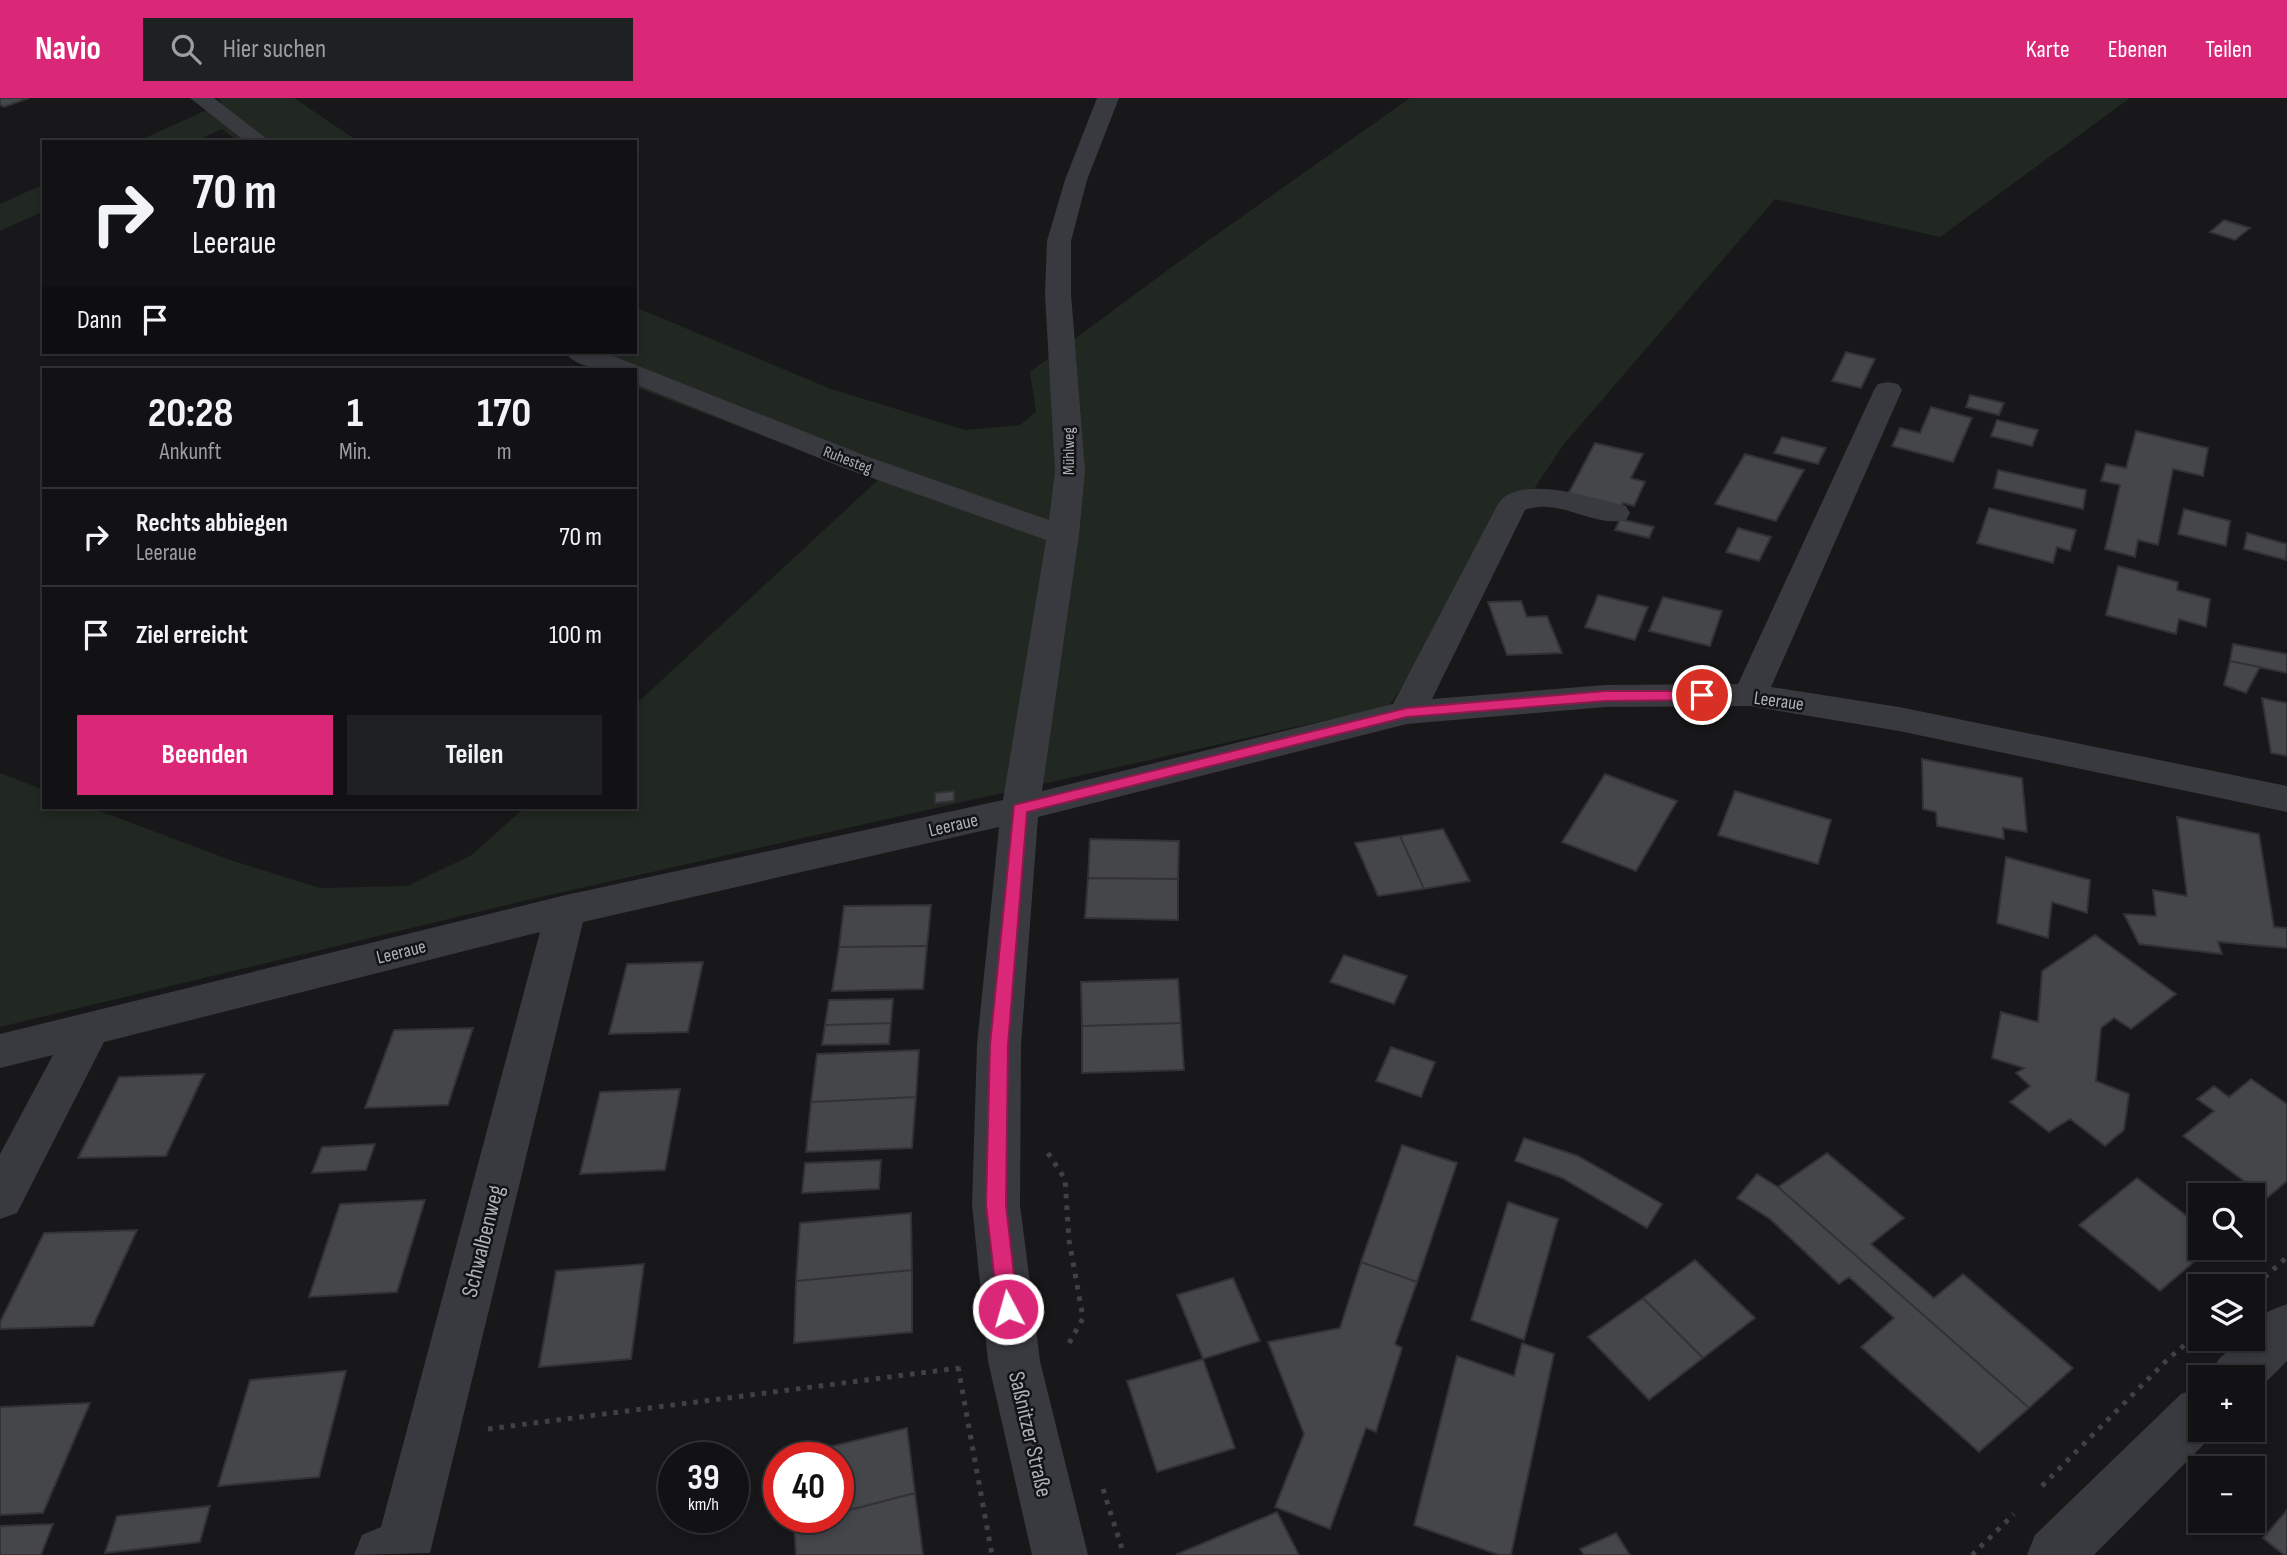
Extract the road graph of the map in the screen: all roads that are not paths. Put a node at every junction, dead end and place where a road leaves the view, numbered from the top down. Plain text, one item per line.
1 (201, 98) edge
2 (1108, 98) edge
3 (257, 140) edge
4 (584, 354) edge
5 (619, 368) edge
6 (637, 375) edge
7 (1888, 390) dead end
8 (1615, 513) dead end
9 (1063, 535) junction
10 (1750, 695) junction
11 (1407, 712) junction
12 (2287, 799) edge
13 (1020, 809) junction
14 (566, 910) junction
15 (89, 1029) junction
16 (0, 1051) edge
17 (0, 1199) edge
18 (2287, 1327) edge
19 (2248, 1365) edge
20 (2188, 1424) edge
21 (382, 1555) edge
22 (1060, 1555) edge
23 (2054, 1555) edge

1 - 3 street
2 - 9 street, Mühlweg
4 - 5 street
6 - 9 street, Ruhesteg
7 - 10 street
8 - 11 street
9 - 13 street, Mühlweg
10 - 11 street, Leeraue
10 - 12 street, Leeraue
11 - 13 street, Leeraue
13 - 14 street, Leeraue
13 - 22 street, Saßnitzer Straße
14 - 15 street, Leeraue
14 - 21 street, Schwalbenweg
15 - 16 street, Leeraue
15 - 17 street
18 - 19 street
20 - 23 street

